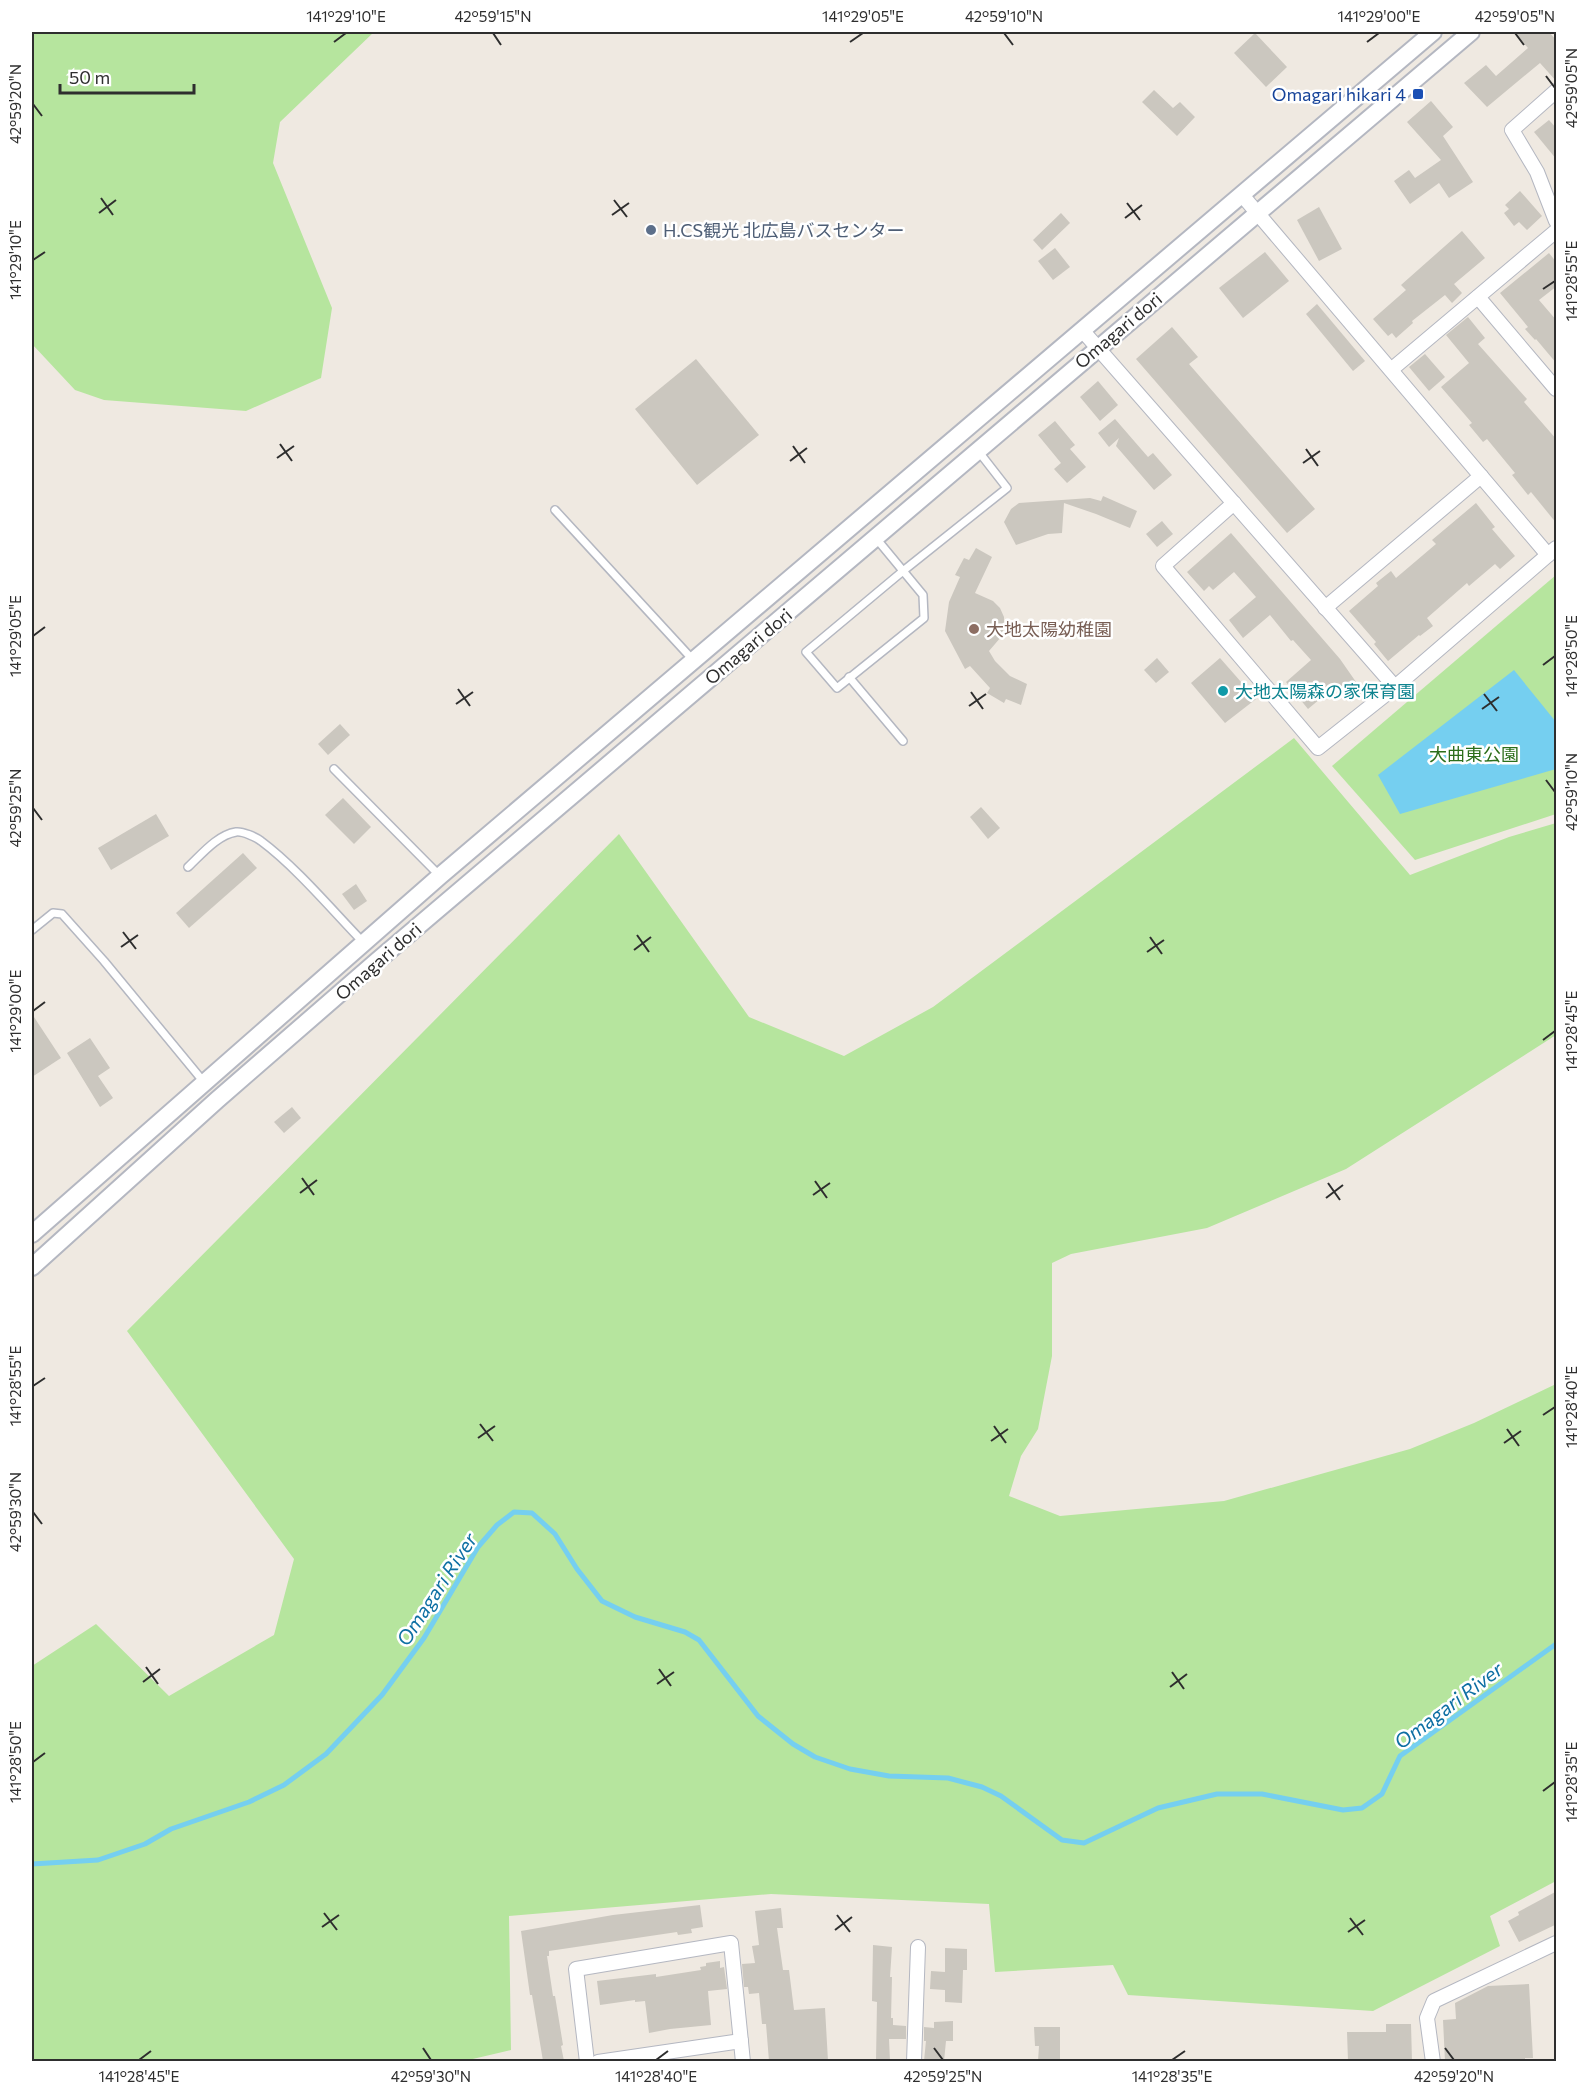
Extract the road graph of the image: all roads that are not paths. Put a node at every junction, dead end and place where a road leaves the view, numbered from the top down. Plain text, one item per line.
1 (1433, 32) edge
2 (1471, 32) edge
3 (1557, 91) edge
4 (1242, 195) junction
5 (1256, 214) junction
6 (1557, 221) edge
7 (1557, 231) edge
8 (1478, 297) junction
9 (1082, 330) junction
10 (1097, 347) junction
11 (1392, 369) junction
12 (1557, 388) edge
13 (978, 450) junction
14 (1481, 476) junction
15 (1234, 503) junction
16 (555, 510) dead end
17 (875, 537) junction
18 (1552, 551) edge
19 (903, 571) junction
20 (1324, 608) junction
21 (694, 661) junction
22 (849, 677) junction
23 (1395, 687) junction
24 (903, 741) dead end
25 (334, 770) dead end
26 (188, 867) dead end
27 (440, 876) junction
28 (32, 930) edge
29 (363, 942) junction
30 (203, 1081) junction
31 (32, 1234) edge
32 (32, 1267) edge
33 (1557, 1943) edge
34 (918, 1947) dead end
35 (741, 2041) junction
36 (587, 2061) edge
37 (598, 2061) edge
38 (743, 2061) edge
39 (914, 2061) edge
40 (1433, 2061) edge

1 - 4 street, Omagari dori
2 - 5 street, Omagari dori
3 - 6 street
4 - 5 street
4 - 9 street, Omagari dori
5 - 10 street, Omagari dori
5 - 11 street
7 - 8 street
8 - 11 street
8 - 12 street
9 - 10 street
9 - 21 street, Omagari dori
10 - 13 street, Omagari dori
10 - 15 street
11 - 14 street
13 - 17 street, Omagari dori
13 - 19 lane
14 - 18 street
14 - 20 street
15 - 20 street
15 - 23 street
16 - 21 lane
17 - 19 lane
17 - 32 street, Omagari dori
18 - 23 street
19 - 22 lane
19 - 22 lane
20 - 23 street
21 - 27 street, Omagari dori
22 - 24 lane
25 - 27 lane
26 - 29 lane
27 - 29 street, Omagari dori
28 - 30 lane
29 - 30 street, Omagari dori
30 - 31 street, Omagari dori
33 - 40 street
34 - 39 street
35 - 36 street
35 - 37 street
35 - 38 street

